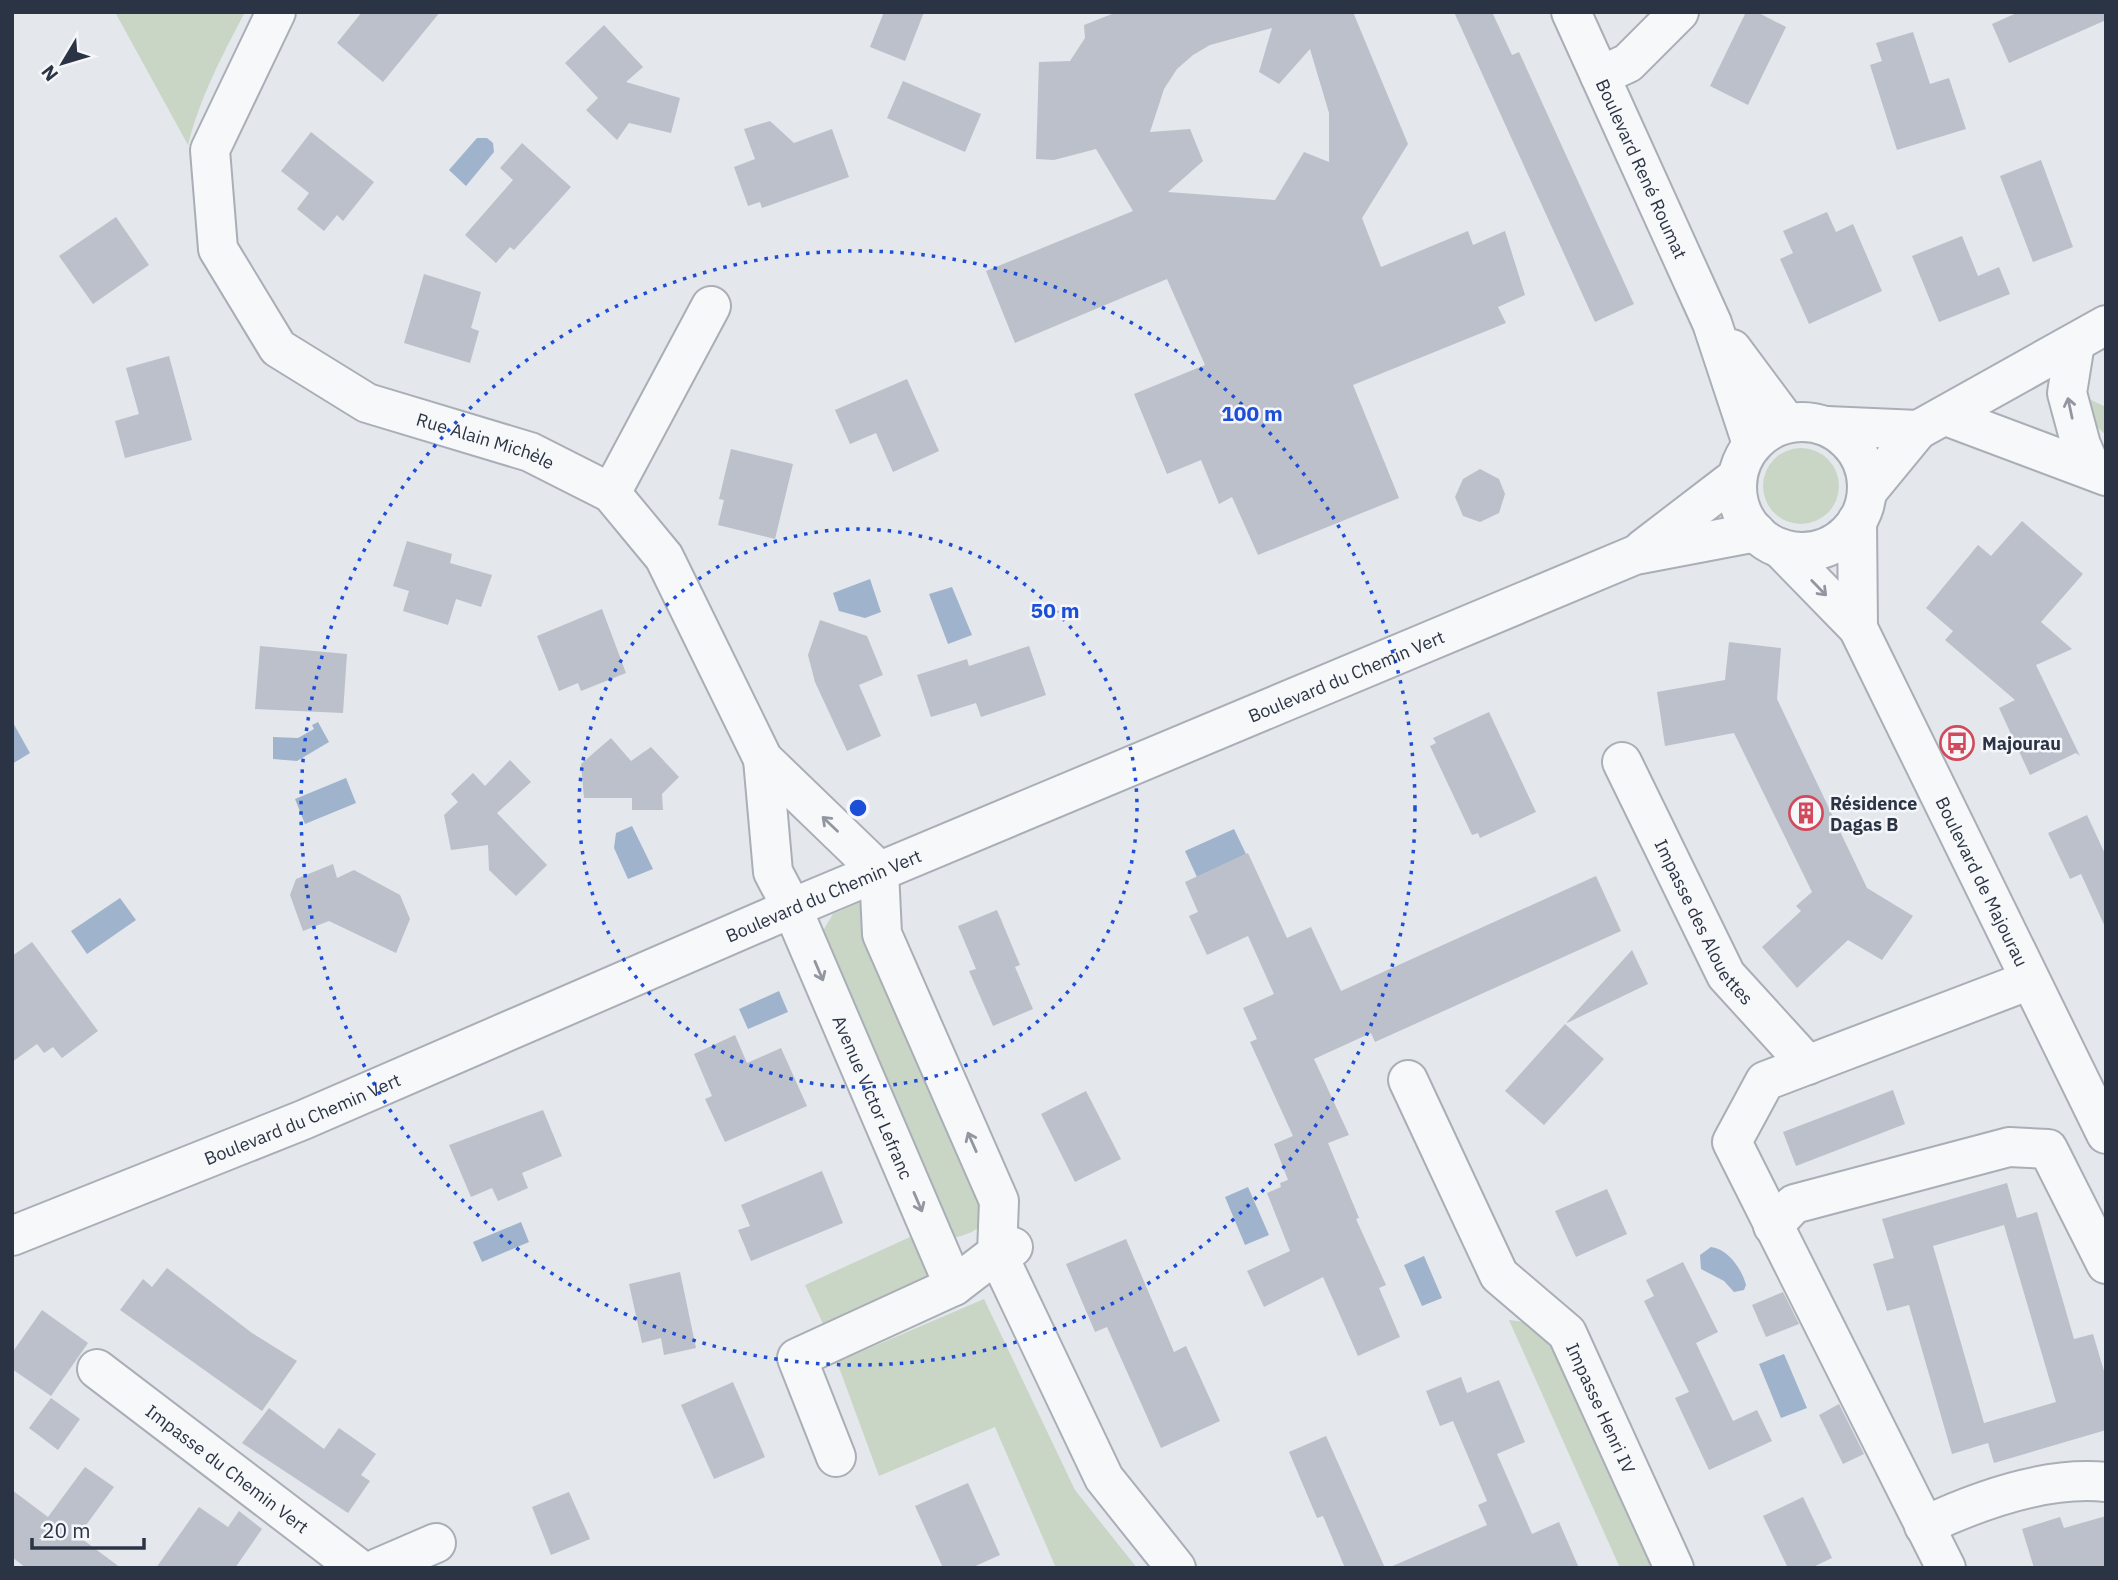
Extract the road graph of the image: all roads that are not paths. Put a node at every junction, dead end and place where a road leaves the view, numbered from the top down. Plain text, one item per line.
1 (276, 12) edge
2 (1571, 12) edge
3 (1679, 12) edge
4 (1600, 76) junction
5 (711, 306) dead end
6 (1712, 323) junction
7 (2090, 334) edge
8 (1787, 423) junction
9 (1932, 423) junction
10 (1827, 426) junction
11 (1745, 460) junction
12 (2099, 473) edge
13 (611, 493) junction
14 (1862, 506) junction
15 (1768, 540) junction
16 (1635, 555) junction
17 (1858, 628) junction
18 (763, 759) junction
19 (1622, 762) dead end
20 (879, 871) junction
21 (792, 908) junction
22 (2030, 980) junction
23 (1808, 1065) junction
24 (1408, 1080) dead end
25 (2102, 1117) edge
26 (1773, 1226) junction
27 (12, 1236) edge
28 (1005, 1250) junction
29 (2106, 1264) edge
30 (954, 1286) junction
31 (97, 1369) dead end
32 (836, 1457) dead end
33 (2106, 1482) edge
34 (1924, 1526) junction
35 (427, 1554) edge
36 (358, 1568) edge
37 (379, 1568) edge
38 (1176, 1568) edge
39 (1674, 1568) edge
40 (1946, 1568) edge

1 - 13 street, Rue Alain Michèle
2 - 4 street, Boulevard René Roumat
3 - 4 street
4 - 6 street, Boulevard René Roumat
5 - 13 street
6 - 8 street, Boulevard René Roumat
6 - 11 street, Boulevard René Roumat
7 - 9 street
12 -> 7 street
8 - 10 street
8 - 11 street
9 - 10 street
9 - 12 street
9 - 14 street
10 - 14 street
11 - 15 street
11 - 16 street, Boulevard du Chemin Vert
13 - 18 street, Rue Alain Michèle
14 - 15 street
14 - 17 street, Boulevard de Majourau
15 - 16 street, Boulevard du Chemin Vert
15 -> 17 street, Boulevard de Majourau
16 - 20 street, Boulevard du Chemin Vert
17 - 22 street, Boulevard de Majourau
20 -> 18 street, Rue Alain Michèle
18 - 21 street, Rue Alain Michèle
19 - 23 street, Impasse des Alouettes
20 - 21 street, Boulevard du Chemin Vert
28 -> 20 street
21 - 27 street, Boulevard du Chemin Vert
21 -> 30 street, Avenue Victor Lefranc
22 - 23 street
22 - 25 street, Boulevard de Majourau
23 - 26 street
24 - 39 street, Impasse Henri IV
26 - 29 street
26 - 34 street
28 - 30 street
28 - 38 street
30 - 32 street
31 - 36 street, Impasse du Chemin Vert
33 - 34 street
34 - 40 street
35 - 37 street

